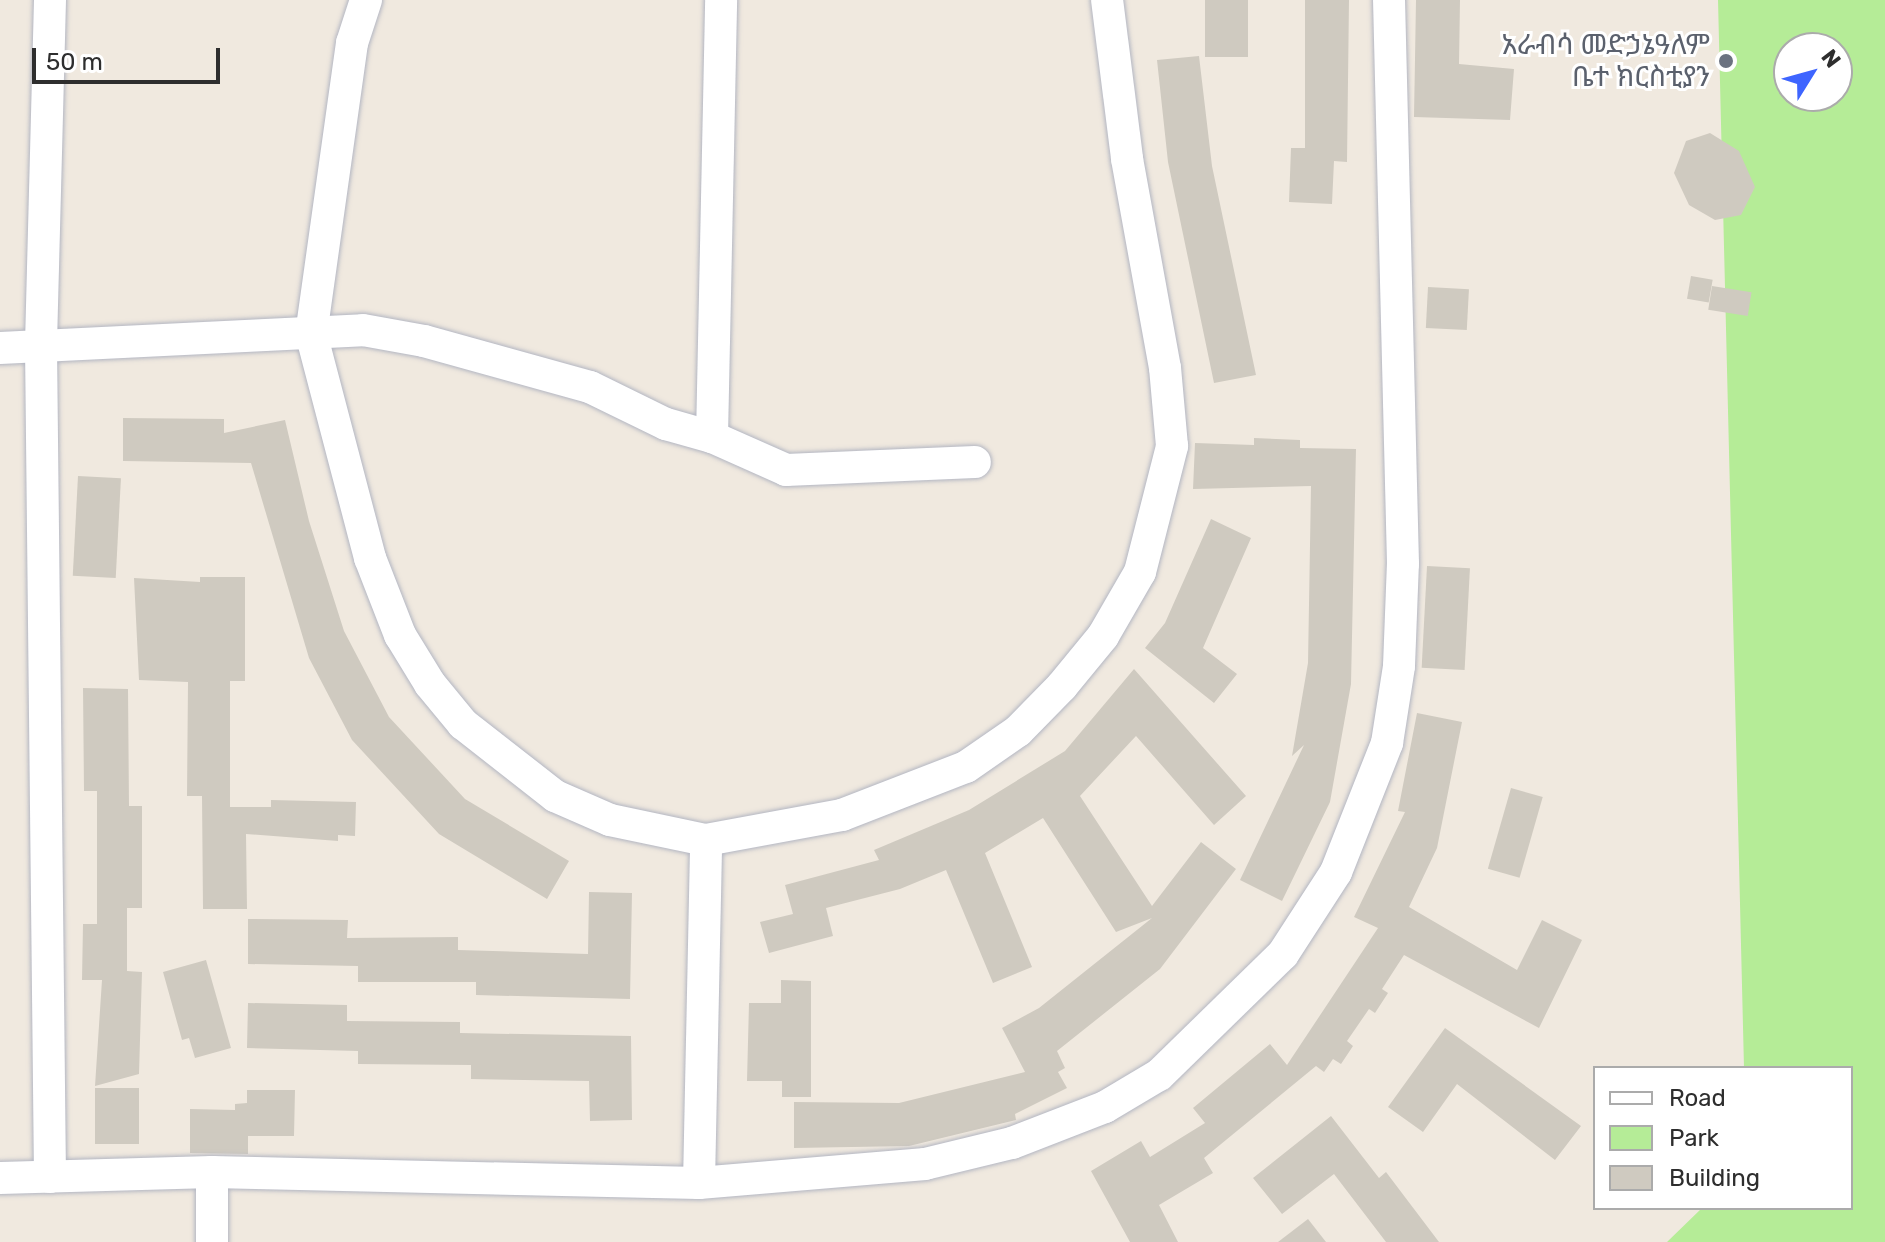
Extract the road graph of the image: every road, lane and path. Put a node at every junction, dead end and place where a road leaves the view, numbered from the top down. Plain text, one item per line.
1 (50, 0) edge
2 (366, 0) edge
3 (721, 0) edge
4 (1107, 0) edge
5 (1389, 0) edge
6 (311, 333) junction
7 (41, 346) junction
8 (0, 348) edge
9 (712, 437) junction
10 (975, 462) dead end
11 (706, 840) junction
12 (212, 1172) junction
13 (50, 1177) junction
14 (0, 1178) edge
15 (699, 1183) junction
16 (212, 1242) edge

1 - 7 street
2 - 6 street
3 - 9 street
4 - 11 street
5 - 15 street
6 - 7 street
6 - 9 street
6 - 11 street
7 - 8 street
7 - 13 street
9 - 10 street
11 - 15 street
12 - 13 street
12 - 15 street
12 - 16 street
13 - 14 street

